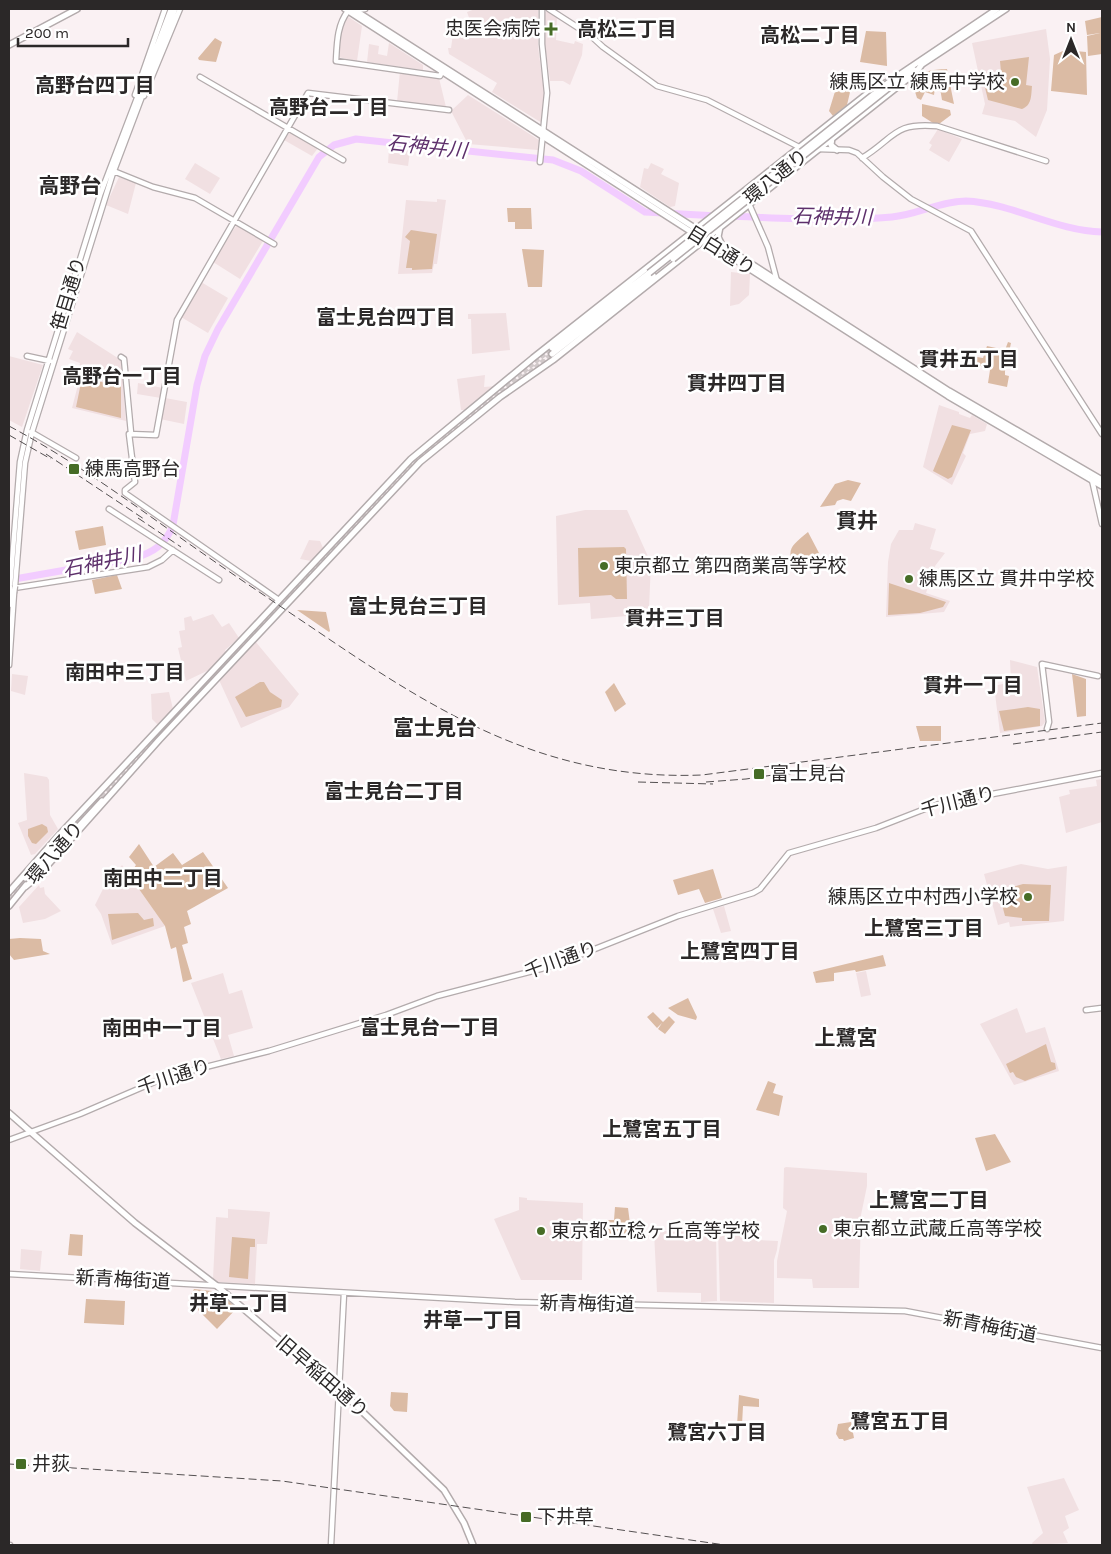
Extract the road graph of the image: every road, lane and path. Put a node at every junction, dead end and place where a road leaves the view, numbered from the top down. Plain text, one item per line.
1 (77, 9) edge
2 (165, 9) edge
3 (171, 9) edge
4 (175, 9) edge
5 (180, 9) edge
6 (350, 9) edge
7 (365, 9) edge
8 (542, 9) edge
9 (549, 9) edge
10 (997, 9) edge
11 (1006, 9) edge
12 (9, 45) edge
13 (923, 64) junction
14 (444, 69) junction
15 (200, 77) dead end
16 (894, 80) junction
17 (134, 110) junction
18 (449, 110) dead end
19 (288, 128) junction
20 (544, 134) junction
21 (832, 138) junction
22 (799, 148) junction
23 (818, 149) junction
24 (837, 150) junction
25 (862, 158) junction
26 (343, 160) dead end
27 (1046, 161) dead end
28 (540, 162) dead end
29 (111, 170) junction
30 (731, 201) junction
31 (749, 204) junction
32 (741, 211) junction
33 (234, 221) junction
34 (681, 222) junction
35 (720, 226) junction
36 (694, 230) junction
37 (706, 238) junction
38 (680, 243) junction
39 (274, 244) dead end
40 (723, 246) junction
41 (777, 281) junction
42 (630, 284) junction
43 (779, 288) junction
44 (634, 295) junction
45 (626, 297) junction
46 (618, 305) junction
47 (606, 309) junction
48 (552, 351) tunnel mouth
49 (27, 356) dead end
50 (121, 357) dead end
51 (51, 361) junction
52 (30, 432) junction
53 (131, 433) junction
54 (1102, 434) edge
55 (76, 458) dead end
56 (1092, 480) junction
57 (1102, 480) edge
58 (1102, 486) edge
59 (109, 509) dead end
60 (1102, 524) edge
61 (14, 540) edge
62 (172, 550) junction
63 (219, 580) dead end
64 (12, 588) edge
65 (279, 600) junction
66 (9, 605) edge
67 (9, 665) edge
68 (1098, 676) dead end
69 (1048, 729) dead end
70 (1102, 773) edge
71 (102, 801) dead end
72 (86, 806) junction
73 (24, 878) tunnel mouth
74 (25, 887) junction
75 (9, 892) edge
76 (9, 906) edge
77 (1102, 1008) edge
78 (1086, 1010) dead end
79 (9, 1113) edge
80 (29, 1133) junction
81 (9, 1140) edge
82 (9, 1274) edge
83 (217, 1286) junction
84 (344, 1293) junction
85 (1102, 1348) edge
86 (339, 1390) junction
87 (331, 1545) edge
88 (473, 1545) edge

1 - 12 main road
2 - 17 street
3 - 17 street, 笹目通り
4 - 17 street, 笹目通り
5 - 17 street
6 - 7 street
6 - 14 main road, 目白通り
6 - 14 street
8 - 20 street
9 - 22 street
10 - 16 main road, 環八通り
11 - 13 main road, 環八通り
13 - 16 main road, 環八通り
13 - 21 main road
14 - 20 main road, 目白通り
15 - 19 street
16 - 22 main road
16 - 42 main road, 環八通り, bridge
16 - 45 main road, 環八通り, bridge
17 - 29 street, 笹目通り
18 - 19 street
19 - 26 street
19 - 33 street
20 - 28 street
20 - 34 main road, 目白通り
20 - 34 main road, 目白通り
21 - 23 main road
21 - 24 main road
22 - 23 street
22 - 30 main road
23 - 24 street
23 - 31 main road
24 - 25 street
25 - 27 street
25 - 54 street
29 - 33 street
29 - 51 street, 笹目通り
30 - 32 main road
30 - 36 main road
31 - 32 main road
31 - 41 street
32 - 35 main road
33 - 39 street
33 - 53 street
34 - 36 main road, 目白通り
34 - 38 main road
35 - 37 main road
35 - 40 main road
36 - 37 main road, 目白通り
36 - 38 main road
37 - 40 main road, 目白通り
37 - 43 main road, 目白通り
37 - 44 main road
38 - 42 main road
40 - 41 main road, 目白通り
41 - 43 street
41 - 57 main road, 目白通り
42 - 47 main road, 環八通り
42 - 47 main road
43 - 56 main road, 目白通り
44 - 46 main road
44 - 47 main road
45 - 46 main road
45 - 47 main road, 環八通り
46 - 47 main road
47 - 48 main road, 環八通り
47 - 65 main road
47 - 74 main road
49 - 51 street
50 - 53 street
51 - 52 street, 笹目通り
52 - 55 street
52 - 61 street, 笹目通り
53 - 65 street
56 - 58 main road, 目白通り
56 - 60 street
59 - 62 street
61 - 64 street, 笹目通り
62 - 63 street
62 - 64 street
64 - 66 street, 笹目通り
64 - 67 street, 笹目通り
65 - 72 main road
68 - 69 street
70 - 80 street, 千川通り
71 - 74 main road, 環八通り
72 - 73 main road
72 - 75 main road
74 - 76 main road, 環八通り
77 - 78 street
79 - 80 main road, 旧早稲田通り
80 - 81 street, 千川通り
80 - 83 main road, 旧早稲田通り
82 - 83 street, 新青梅街道
83 - 84 street, 新青梅街道
83 - 86 main road, 旧早稲田通り
84 - 85 street, 新青梅街道
84 - 86 street
86 - 87 street
86 - 88 main road, 旧早稲田通り

